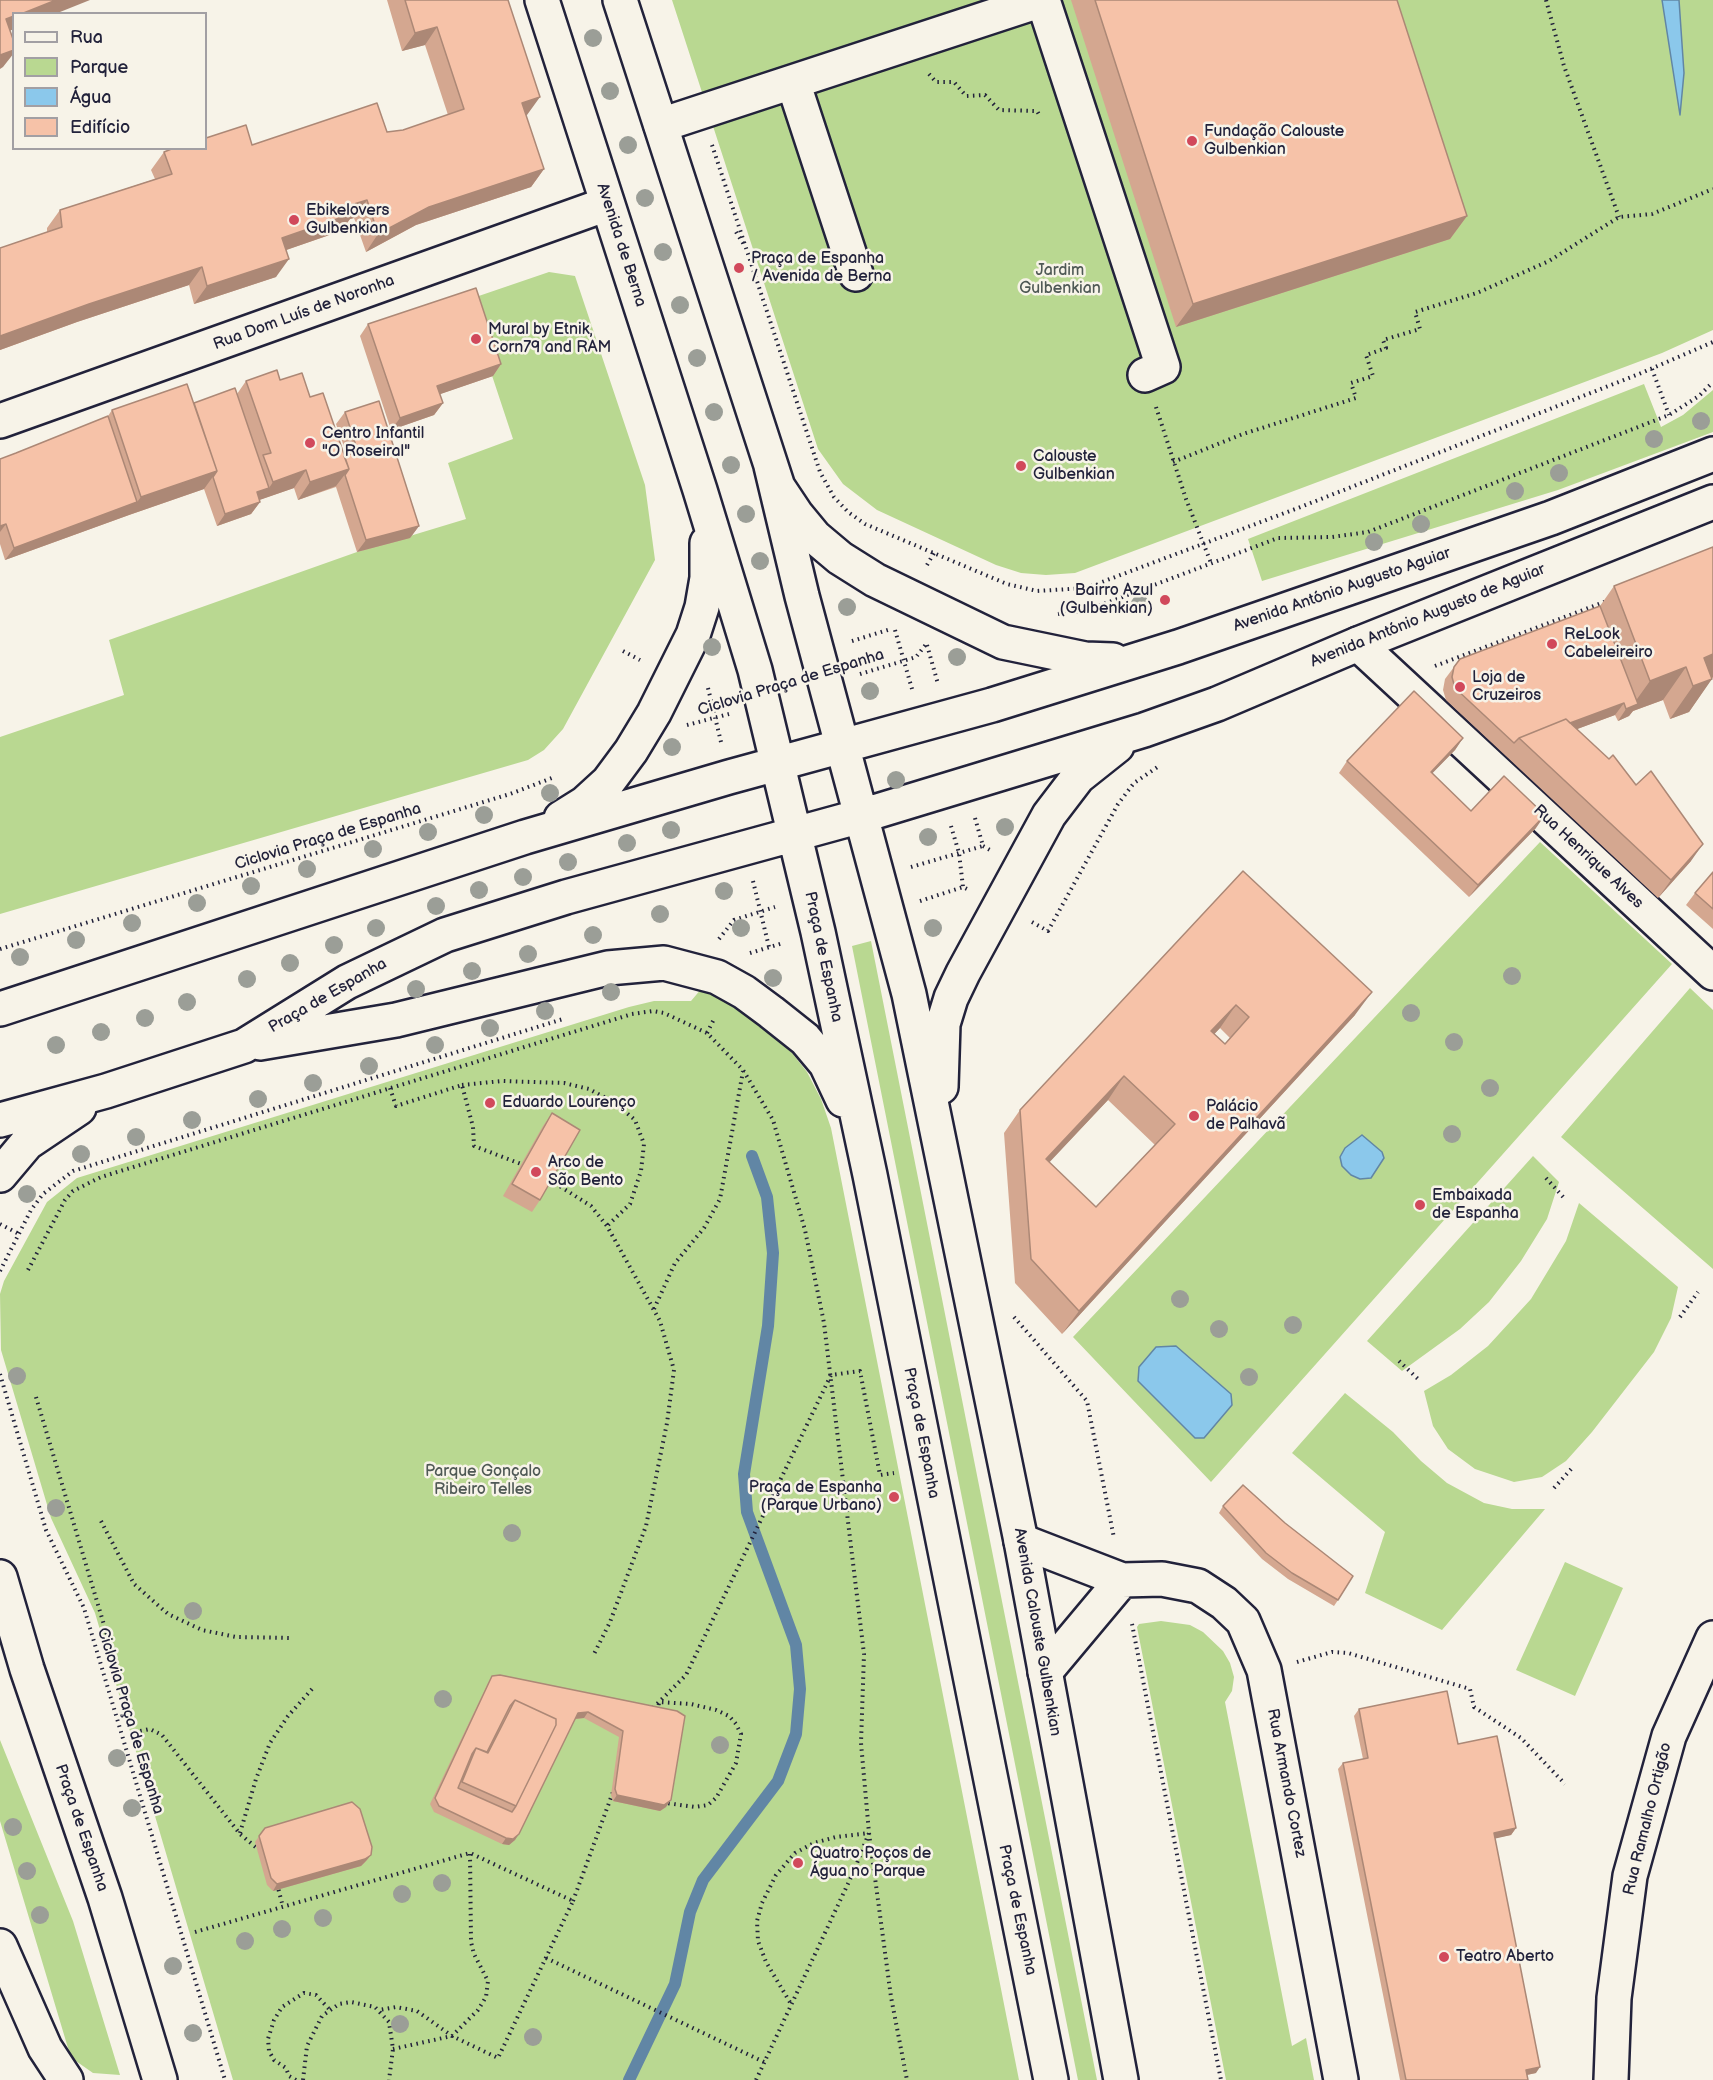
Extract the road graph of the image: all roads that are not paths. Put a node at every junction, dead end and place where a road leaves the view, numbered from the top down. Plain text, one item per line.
1 (542, 0) edge
2 (620, 0) edge
3 (1043, 0) edge
4 (793, 82) junction
5 (661, 125) junction
6 (608, 204) junction
7 (856, 274) dead end
8 (1145, 375) road end
9 (0, 421) edge
10 (1713, 453) edge
11 (771, 466) junction
12 (700, 490) junction
13 (1713, 502) edge
14 (1358, 644) junction
15 (1133, 661) junction
16 (1144, 730) junction
17 (842, 746) junction
18 (778, 764) junction
19 (861, 816) junction
20 (795, 834) junction
21 (525, 837) junction
22 (1713, 973) edge
23 (0, 993) edge
24 (46, 995) junction
25 (0, 1009) edge
26 (244, 1046) junction
27 (106, 1091) junction
28 (0, 1120) edge
29 (0, 1175) edge
30 (870, 1175) junction
31 (948, 1185) junction
32 (1021, 1541) junction
33 (0, 1577) edge
34 (1122, 1580) junction
35 (1712, 1645) edge
36 (1045, 1672) junction
37 (0, 1948) edge
38 (143, 2022) junction
39 (39, 2080) edge
40 (66, 2080) edge
41 (144, 2080) edge
42 (160, 2080) edge
43 (1051, 2080) edge
44 (1121, 2080) edge
45 (1341, 2080) edge
46 (1611, 2080) edge

1 - 6 main road, Avenida de Berna
2 - 5 main road
3 - 4 main road
3 - 8 main road
4 - 5 main road
4 - 7 main road
5 - 11 main road
6 - 9 main road, Rua Dom Luís de Noronha
6 - 12 main road, Avenida de Berna
10 - 15 main road, Avenida António Augusto Aguiar
11 - 15 main road
11 - 17 main road
12 - 18 main road, Praça de Espanha
12 - 21 main road
13 - 14 main road, Avenida António Augusto de Aguiar
14 - 16 main road, Avenida António Augusto de Aguiar
14 - 22 main road, Rua Henrique Alves
15 - 17 main road, Avenida António Augusto Aguiar
16 - 19 main road, Praça de Espanha
16 - 31 main road
17 - 18 main road
17 - 19 main road
18 - 20 main road, Praça de Espanha
18 - 21 main road
19 - 20 main road, Praça de Espanha
19 - 31 main road
20 - 26 main road, Praça de Espanha
20 - 30 main road, Praça de Espanha
21 - 24 main road
23 - 24 main road
24 - 25 main road
26 - 27 main road, Praça de Espanha
26 - 30 main road
27 - 28 main road, Praça de Espanha
27 - 29 main road
30 - 43 main road, Praça de Espanha
31 - 32 main road, Avenida Calouste Gulbenkian
32 - 34 main road, Rua Armando Cortez
32 - 36 main road, Avenida Calouste Gulbenkian
33 - 38 main road, Praça de Espanha
34 - 36 main road
34 - 45 main road, Rua Armando Cortez
35 - 46 main road, Rua Ramalho Ortigão
36 - 44 main road, Avenida Calouste Gulbenkian
37 - 39 main road
37 - 40 main road
38 - 41 main road
38 - 42 main road, Praça de Espanha

